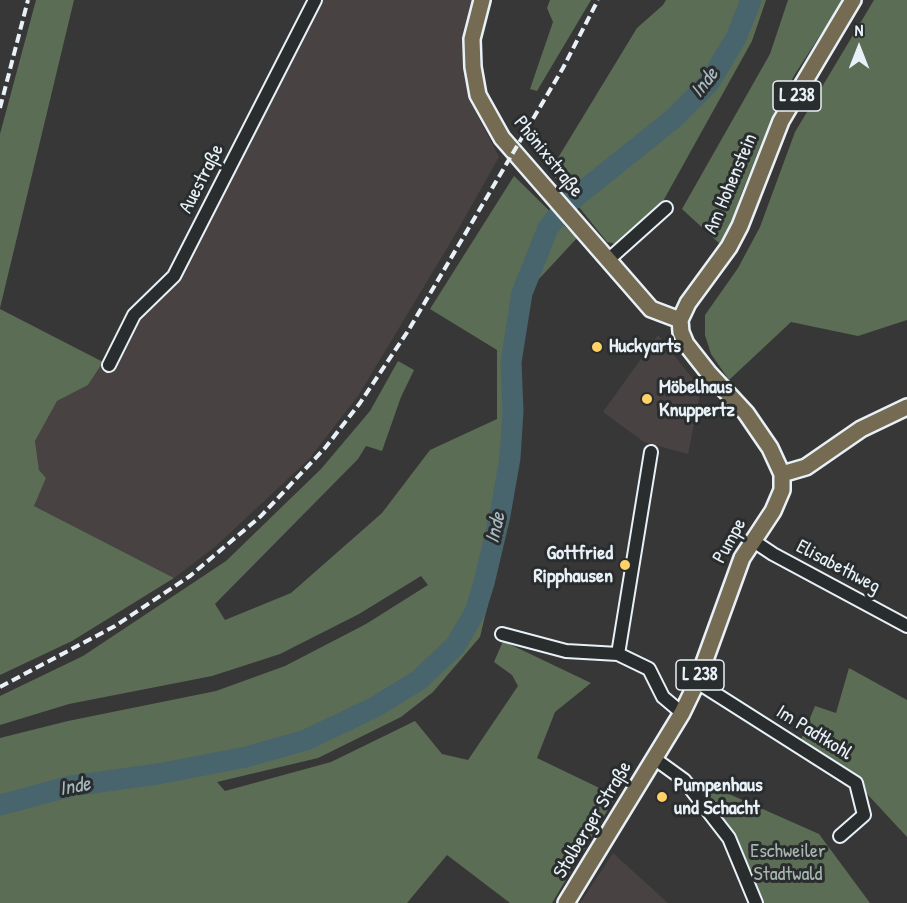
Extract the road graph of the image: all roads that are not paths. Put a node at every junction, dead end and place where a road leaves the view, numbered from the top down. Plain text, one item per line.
1 (315, 0) edge
2 (482, 0) edge
3 (853, 0) edge
4 (666, 208) dead end
5 (608, 260) junction
6 (680, 320) junction
7 (108, 365) dead end
8 (907, 407) edge
9 (651, 452) dead end
10 (782, 474) junction
11 (753, 540) junction
12 (907, 626) edge
13 (502, 634) dead end
14 (618, 654) junction
15 (697, 682) junction
16 (682, 713) junction
17 (655, 759) junction
18 (840, 836) dead end
19 (566, 903) edge
20 (756, 903) edge

1 - 7 street, Auestraße
2 - 5 main road, Phönixstraße
3 - 6 main road, Am Hohenstein / L 238
4 - 5 street
5 - 6 main road, Phönixstraße
6 - 10 main road
8 - 10 main road
9 - 14 street
10 - 11 main road, Pumpe / L 238
11 - 12 street, Elisabethweg
11 - 15 main road, Pumpe / L 238
13 - 14 street
14 - 16 street
15 - 16 main road, Pumpe / L 238
15 - 18 street, Im Padtkohl
16 - 17 main road, Pumpe / L 238
17 - 19 main road, Stolberger Straße / L 238
17 - 20 street

